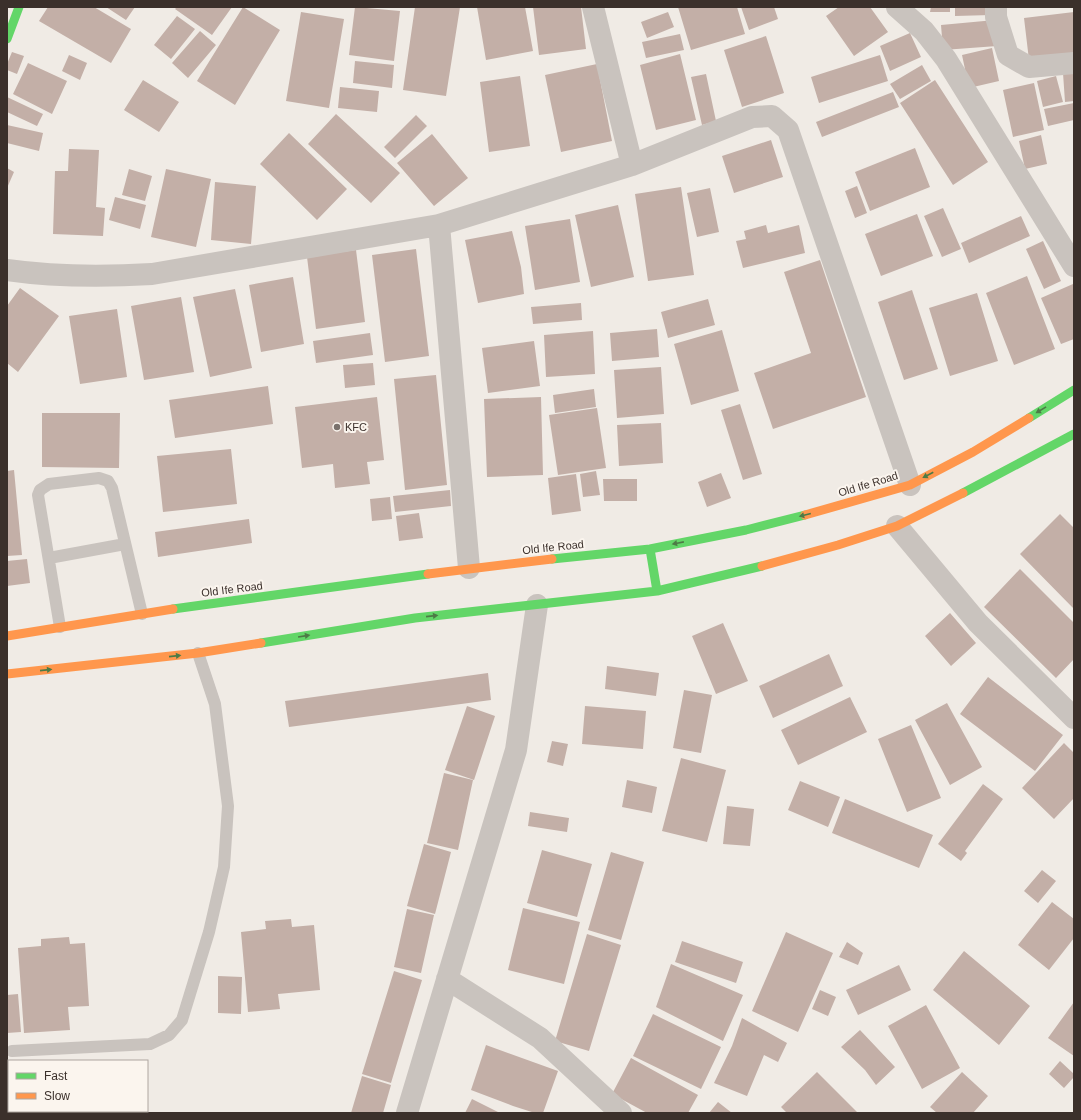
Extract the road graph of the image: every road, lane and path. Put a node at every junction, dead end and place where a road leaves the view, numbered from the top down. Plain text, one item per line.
1 (19, 7) edge
2 (593, 7) edge
3 (897, 7) edge
4 (996, 7) edge
5 (7, 39) edge
6 (1074, 63) edge
7 (632, 165) junction
8 (439, 225) junction
9 (1074, 266) edge
10 (7, 270) edge
11 (1074, 390) edge
12 (1074, 434) edge
13 (910, 484) junction
14 (897, 526) junction
15 (125, 544) junction
16 (650, 549) junction
17 (49, 558) junction
18 (468, 568) junction
19 (657, 591) junction
20 (537, 605) junction
21 (142, 614) junction
22 (60, 627) junction
23 (7, 636) edge
24 (198, 653) junction
25 (7, 674) edge
26 (1074, 718) edge
27 (447, 979) junction
28 (12, 1051) dead end
29 (407, 1113) edge
30 (621, 1113) edge

1 - 5 main road
2 - 7 street
3 - 9 street
4 - 6 street
7 - 8 street
7 - 13 street
8 - 10 street
8 - 18 street
11 -> 13 main road, Old Ife Road
12 - 14 main road
13 -> 16 main road, Old Ife Road
14 - 19 main road
14 - 26 street
15 - 17 lane
15 - 17 lane
15 - 21 lane
16 - 18 main road, Old Ife Road
16 - 19 main road
17 - 22 lane
18 - 21 main road, Old Ife Road
19 - 20 main road
24 -> 20 main road
20 - 27 street
21 - 22 main road, Old Ife Road
22 - 23 main road, Old Ife Road
25 -> 24 main road
24 - 28 lane
27 - 29 street
27 - 30 street

